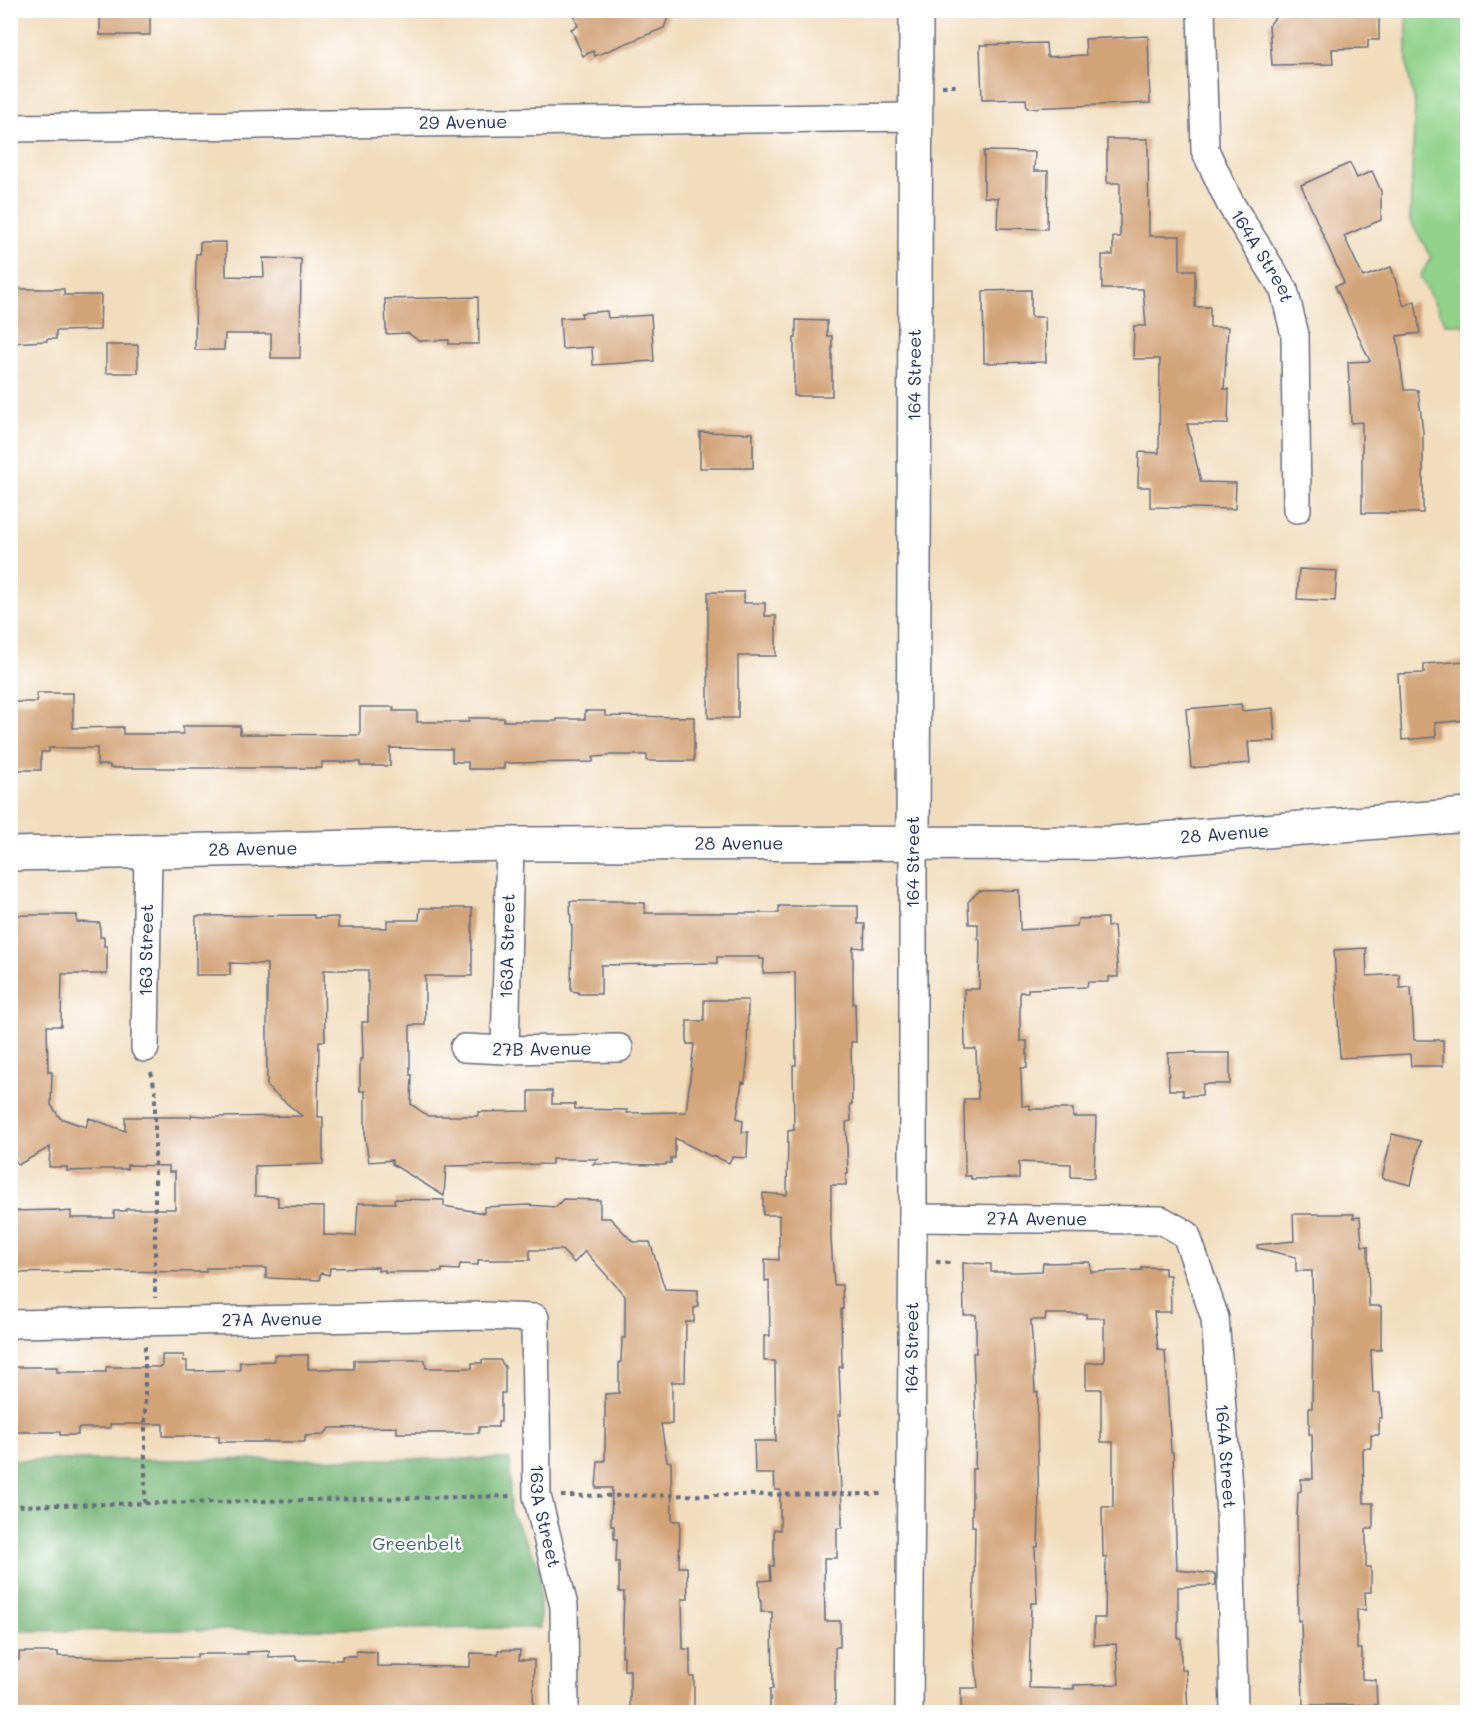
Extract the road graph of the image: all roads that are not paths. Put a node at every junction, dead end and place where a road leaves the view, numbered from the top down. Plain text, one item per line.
1 (916, 10) edge
2 (1201, 10) edge
3 (915, 117) junction
4 (10, 128) edge
5 (1297, 509) dead end
6 (1467, 815) edge
7 (913, 843) junction
8 (510, 844) junction
9 (148, 852) junction
10 (10, 854) edge
11 (145, 1048) road end
12 (464, 1048) dead end
13 (619, 1048) dead end
14 (505, 1050) junction
15 (913, 1218) junction
16 (1161, 1220) joint
17 (535, 1318) joint
18 (10, 1324) edge
19 (565, 1713) edge
20 (909, 1713) edge
21 (1234, 1713) edge

1 - 3 street, 164 Street
2 - 5 street, 164A Street
3 - 4 street, 29 Avenue
3 - 7 street, 164 Street
6 - 7 street, 28 Avenue
7 - 8 street, 28 Avenue
7 - 15 street, 164 Street
8 - 9 street, 28 Avenue
8 - 14 street, 163A Street
9 - 10 street, 28 Avenue
9 - 11 street, 163 Street
12 - 14 street, 27B Avenue
13 - 14 street, 27B Avenue
15 - 16 street, 27A Avenue
15 - 20 street, 164 Street
16 - 21 street, 164A Street
17 - 18 street, 27A Avenue
17 - 19 street, 163A Street

